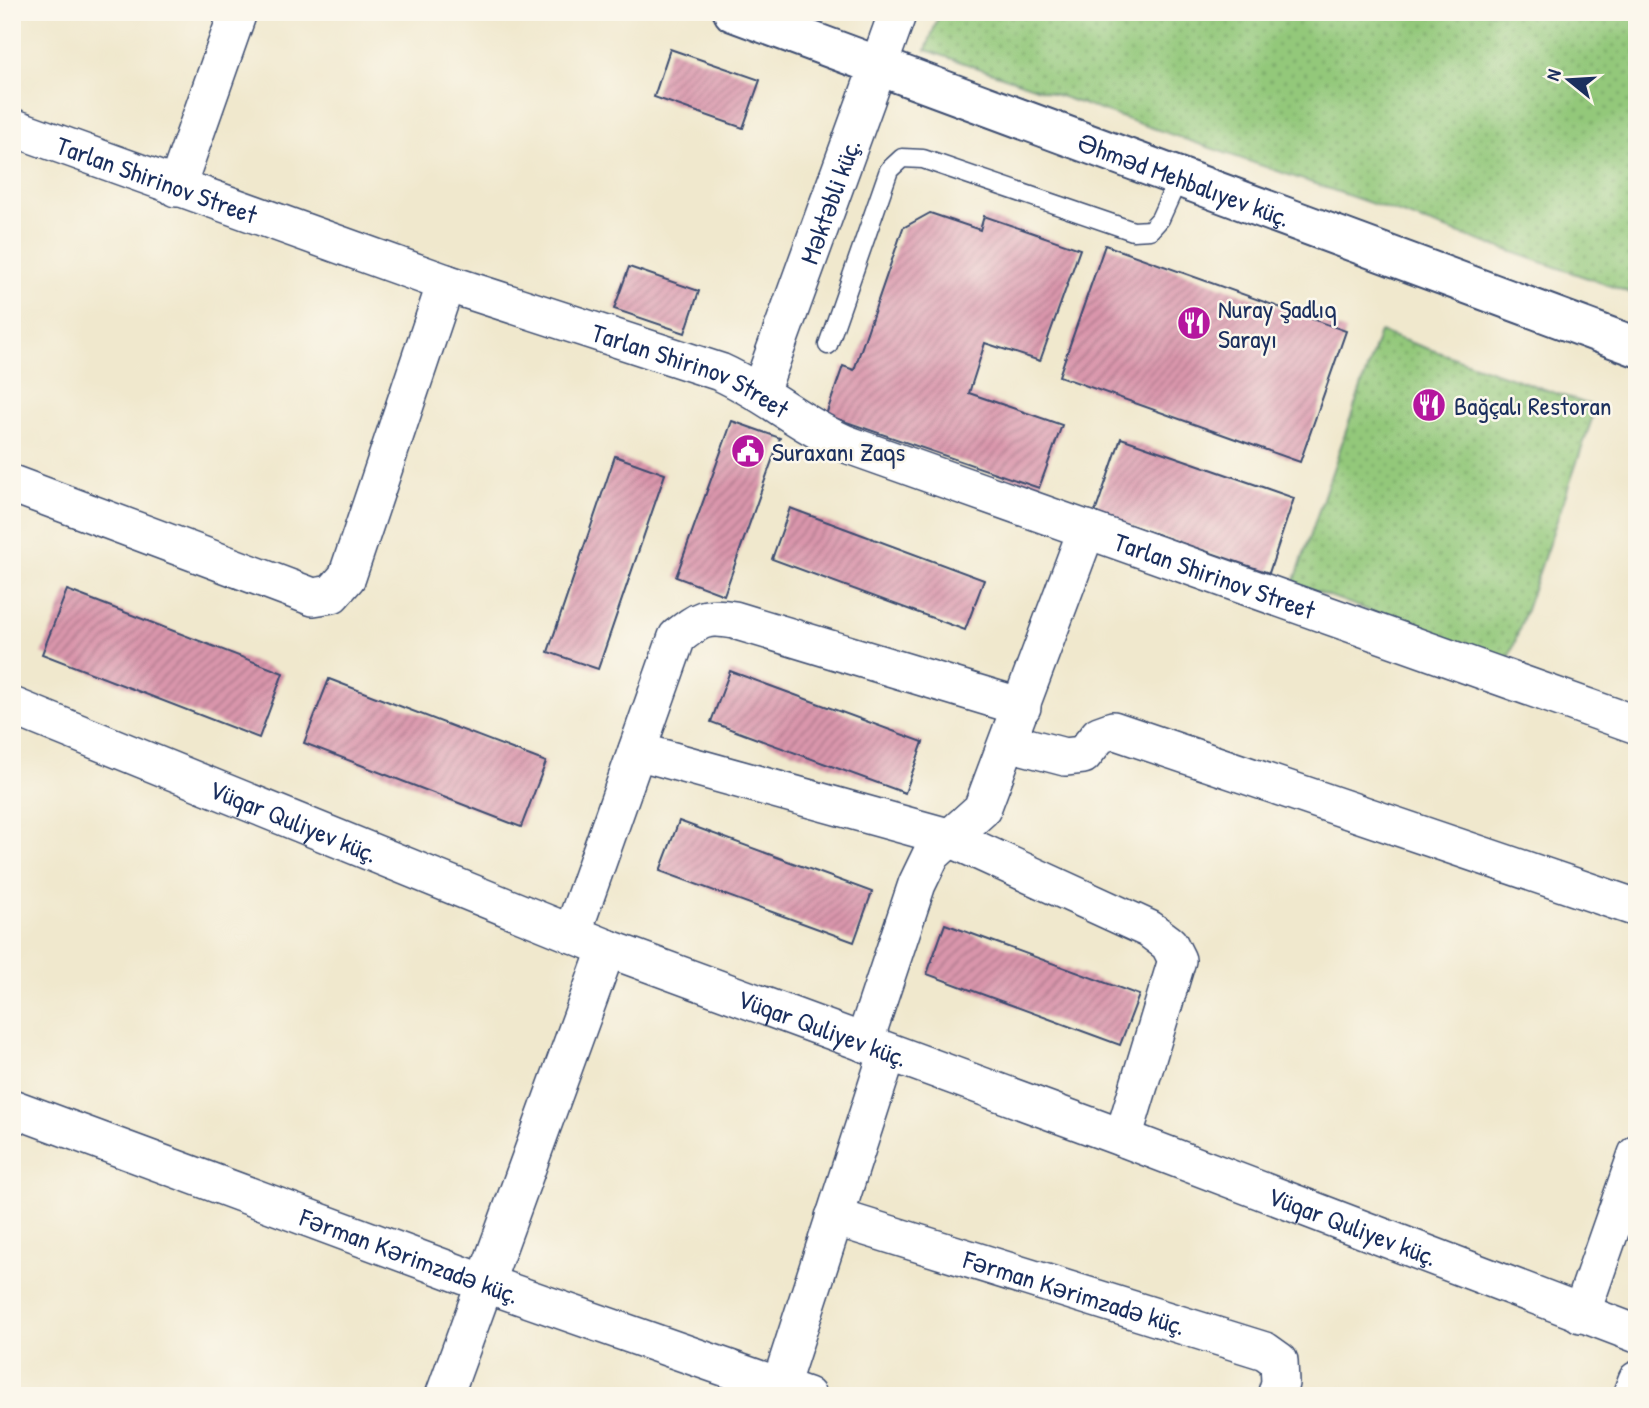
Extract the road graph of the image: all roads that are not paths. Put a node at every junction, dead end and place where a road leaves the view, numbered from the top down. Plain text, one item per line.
1 (238, 12) edge
2 (733, 12) edge
3 (898, 12) edge
4 (879, 65) junction
5 (12, 127) edge
6 (1179, 177) junction
7 (176, 188) junction
8 (446, 283) junction
9 (828, 345) dead end
10 (1637, 346) edge
11 (760, 392) junction
12 (12, 484) edge
13 (1087, 529) junction
14 (12, 706) edge
15 (1022, 707) junction
16 (1637, 725) edge
17 (1009, 742) junction
18 (637, 751) junction
19 (948, 837) junction
20 (1637, 908) edge
21 (572, 934) junction
22 (607, 947) junction
23 (876, 1047) junction
24 (12, 1108) edge
25 (1123, 1138) junction
26 (1637, 1154) edge
27 (834, 1217) junction
28 (484, 1283) junction
29 (1581, 1314) junction
30 (1637, 1334) edge
31 (1637, 1380) edge
32 (793, 1391) edge
33 (444, 1396) edge
34 (1276, 1396) edge
35 (1631, 1396) edge

1 - 7 street
2 - 4 street, Əhməd Mehbalıyev küç.
3 - 4 street, Məktəbli küç.
4 - 6 street, Əhməd Mehbalıyev küç.
4 - 11 street, Məktəbli küç.
5 - 7 street, Tarlan Shirinov Street
6 - 9 lane
6 - 10 street, Əhməd Mehbalıyev küç.
7 - 8 street, Tarlan Shirinov Street
8 - 11 street, Tarlan Shirinov Street
8 - 12 street
11 - 13 street, Tarlan Shirinov Street
13 - 15 street
13 - 16 street, Tarlan Shirinov Street
14 - 21 street, Vüqar Quliyev küç.
15 - 17 street
15 - 18 street
17 - 19 street
17 - 20 street
18 - 19 street
18 - 21 street
19 - 23 street
19 - 25 street
21 - 22 street, Vüqar Quliyev küç.
22 - 23 street, Vüqar Quliyev küç.
22 - 28 street
23 - 25 street, Vüqar Quliyev küç.
23 - 27 street
24 - 28 street, Fərman Kərimzadə küç.
25 - 29 street, Vüqar Quliyev küç.
26 - 29 street
27 - 32 street
27 - 34 street, Fərman Kərimzadə küç.
28 - 32 street, Fərman Kərimzadə küç.
28 - 33 street
29 - 30 street, Vüqar Quliyev küç.
31 - 35 street

